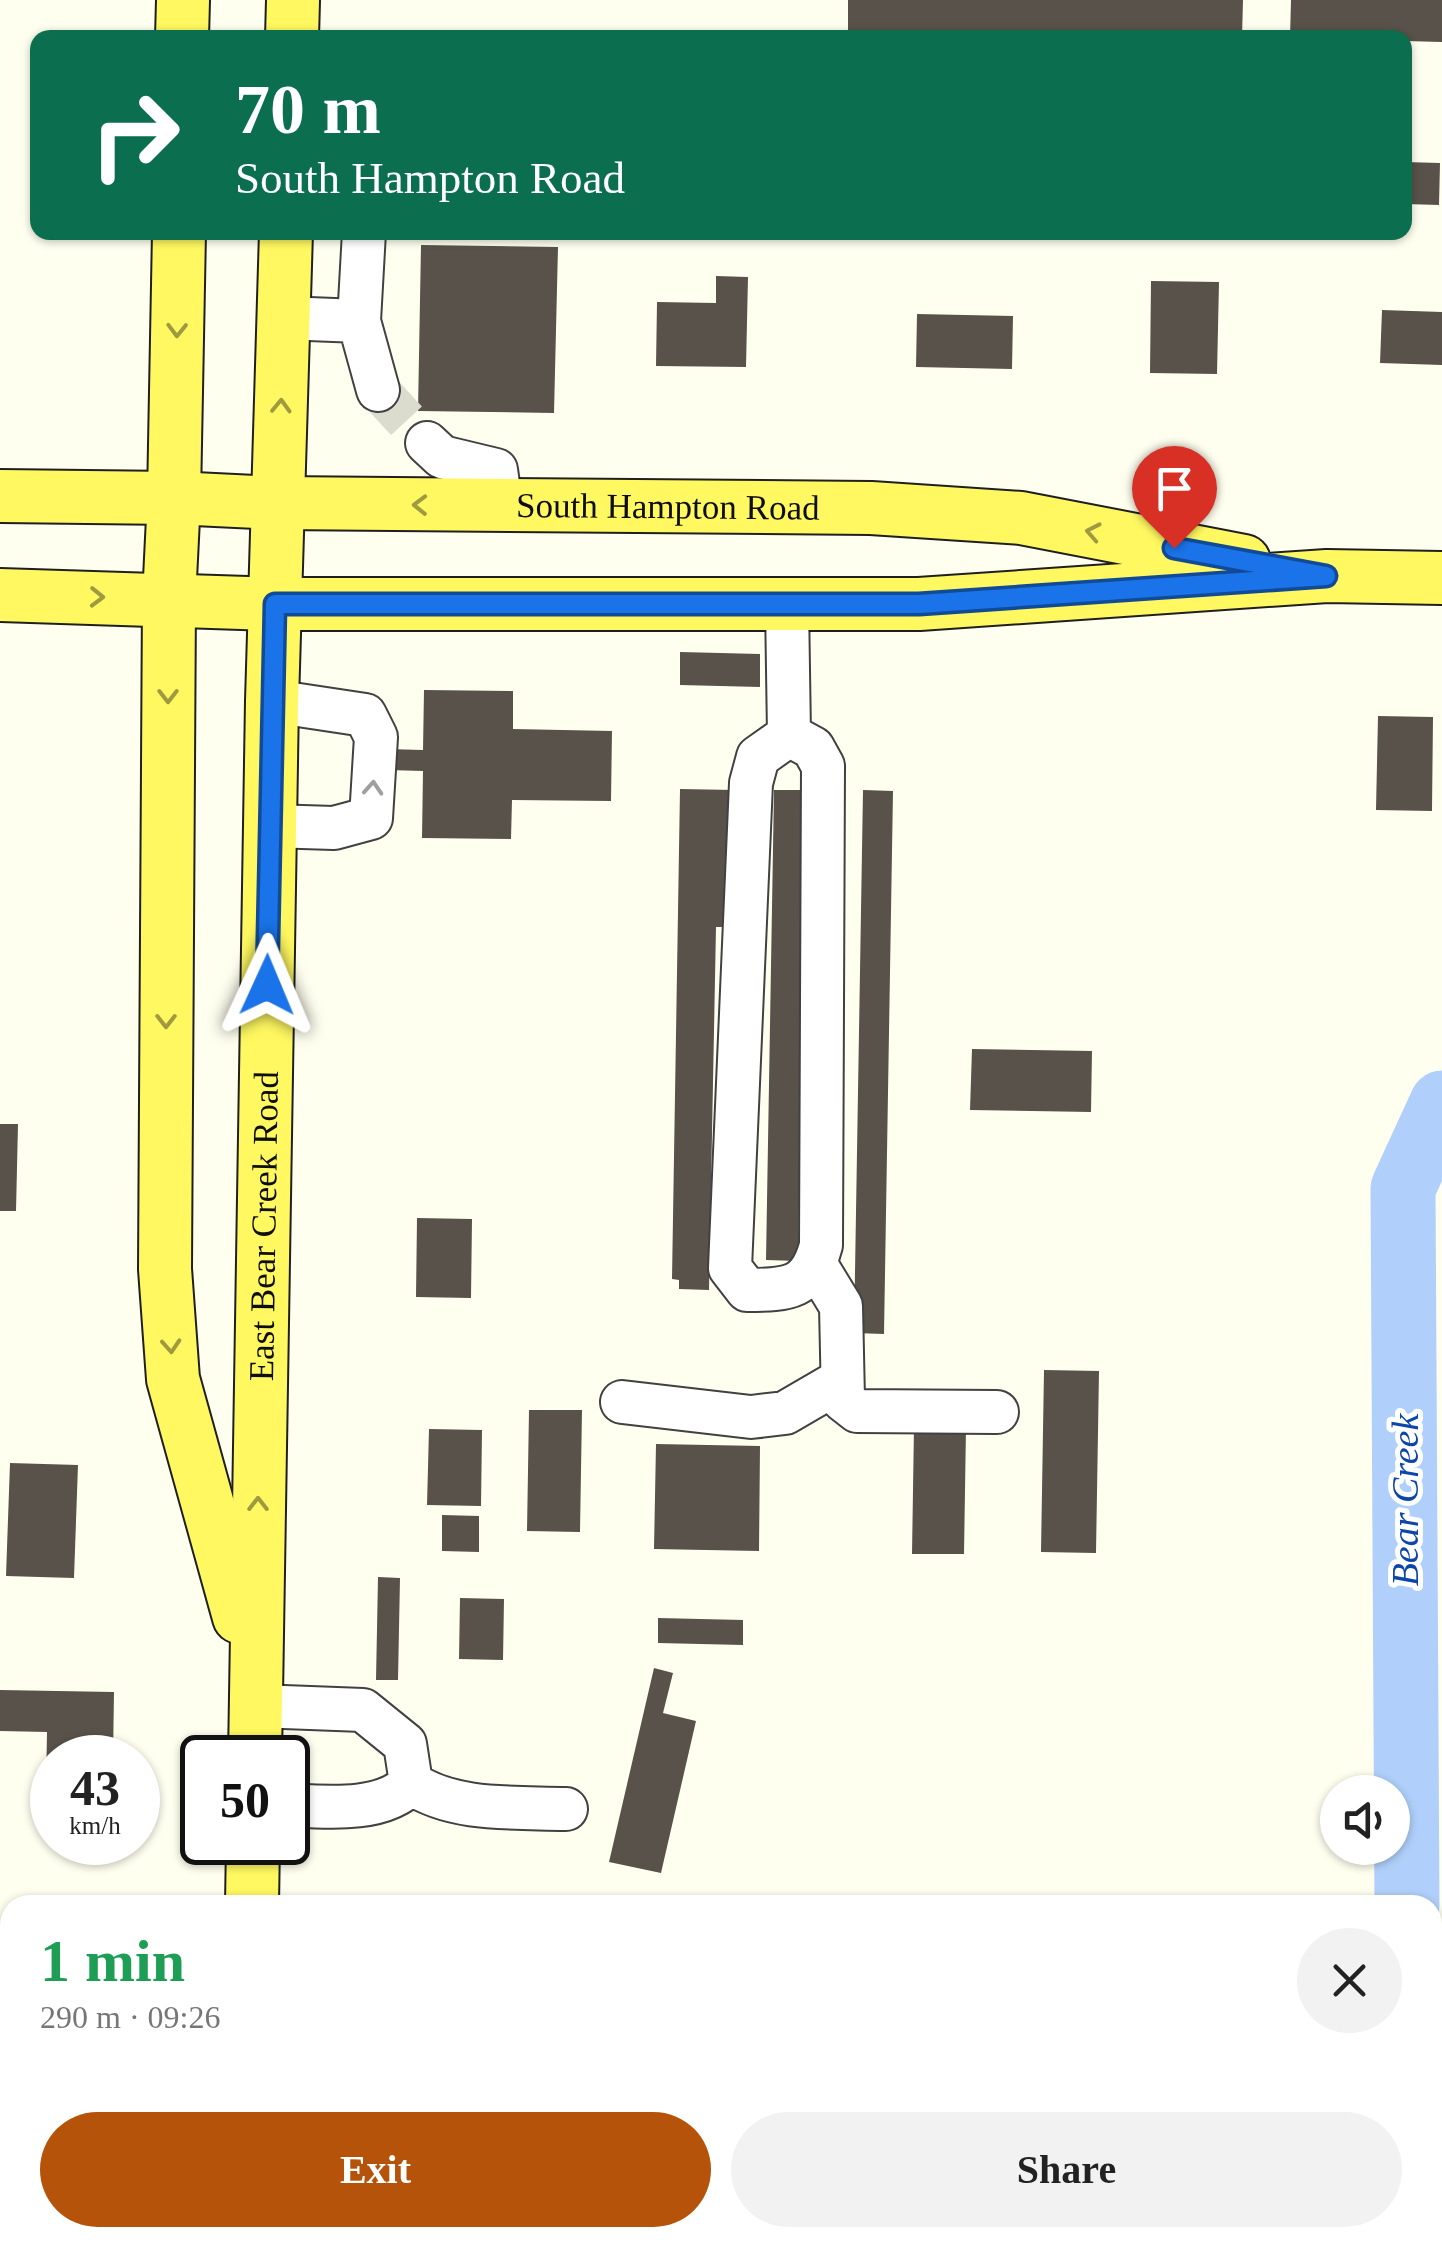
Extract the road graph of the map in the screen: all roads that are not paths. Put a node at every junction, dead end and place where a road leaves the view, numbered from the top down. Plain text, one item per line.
1 (183, 0) edge
2 (293, 0) edge
3 (182, 30) edge
4 (292, 30) edge
5 (179, 240) edge
6 (286, 240) edge
7 (364, 240) edge
8 (284, 318) junction
9 (360, 320) junction
10 (378, 390) tunnel mouth
11 (427, 443) tunnel mouth
12 (0, 496) edge
13 (174, 498) junction
14 (278, 504) junction
15 (501, 505) junction
16 (1326, 576) junction
17 (1442, 578) edge
18 (0, 595) edge
19 (169, 598) junction
20 (275, 604) junction
21 (787, 604) junction
22 (272, 701) junction
23 (789, 735) junction
24 (270, 826) junction
25 (816, 1265) junction
26 (840, 1381) junction
27 (622, 1402) dead end
28 (997, 1412) dead end
29 (257, 1706) junction
30 (256, 1735) edge
31 (411, 1783) junction
32 (310, 1805) edge
33 (566, 1809) dead end
34 (253, 1865) edge
35 (252, 1895) edge

1 - 3 main road
2 - 4 main road
5 -> 13 main road, East Bear Creek Road
6 - 8 main road, East Bear Creek Road
7 - 9 lane
8 - 9 lane
14 -> 8 main road, East Bear Creek Road
9 - 10 lane
11 - 15 lane
12 - 13 main road, South Hampton Road
13 - 14 main road, South Hampton Road
13 - 19 main road, East Bear Creek Road
15 -> 14 main road, South Hampton Road
14 - 20 main road, East Bear Creek Road
16 -> 15 main road, South Hampton Road
16 - 17 main road, South Hampton Road
16 - 21 main road, South Hampton Road
18 -> 19 main road, South Hampton Road
19 - 20 main road, South Hampton Road
19 -> 29 main road, East Bear Creek Road
20 - 21 main road, South Hampton Road
20 - 22 main road, East Bear Creek Road
21 - 23 lane
22 - 24 main road, East Bear Creek Road
24 -> 22 lane
23 - 25 lane
23 - 25 lane
29 -> 24 main road, East Bear Creek Road
25 - 26 lane
26 - 27 lane
26 - 28 lane
29 - 30 main road, East Bear Creek Road
29 - 31 lane
31 - 32 lane
31 - 33 lane
34 - 35 main road

